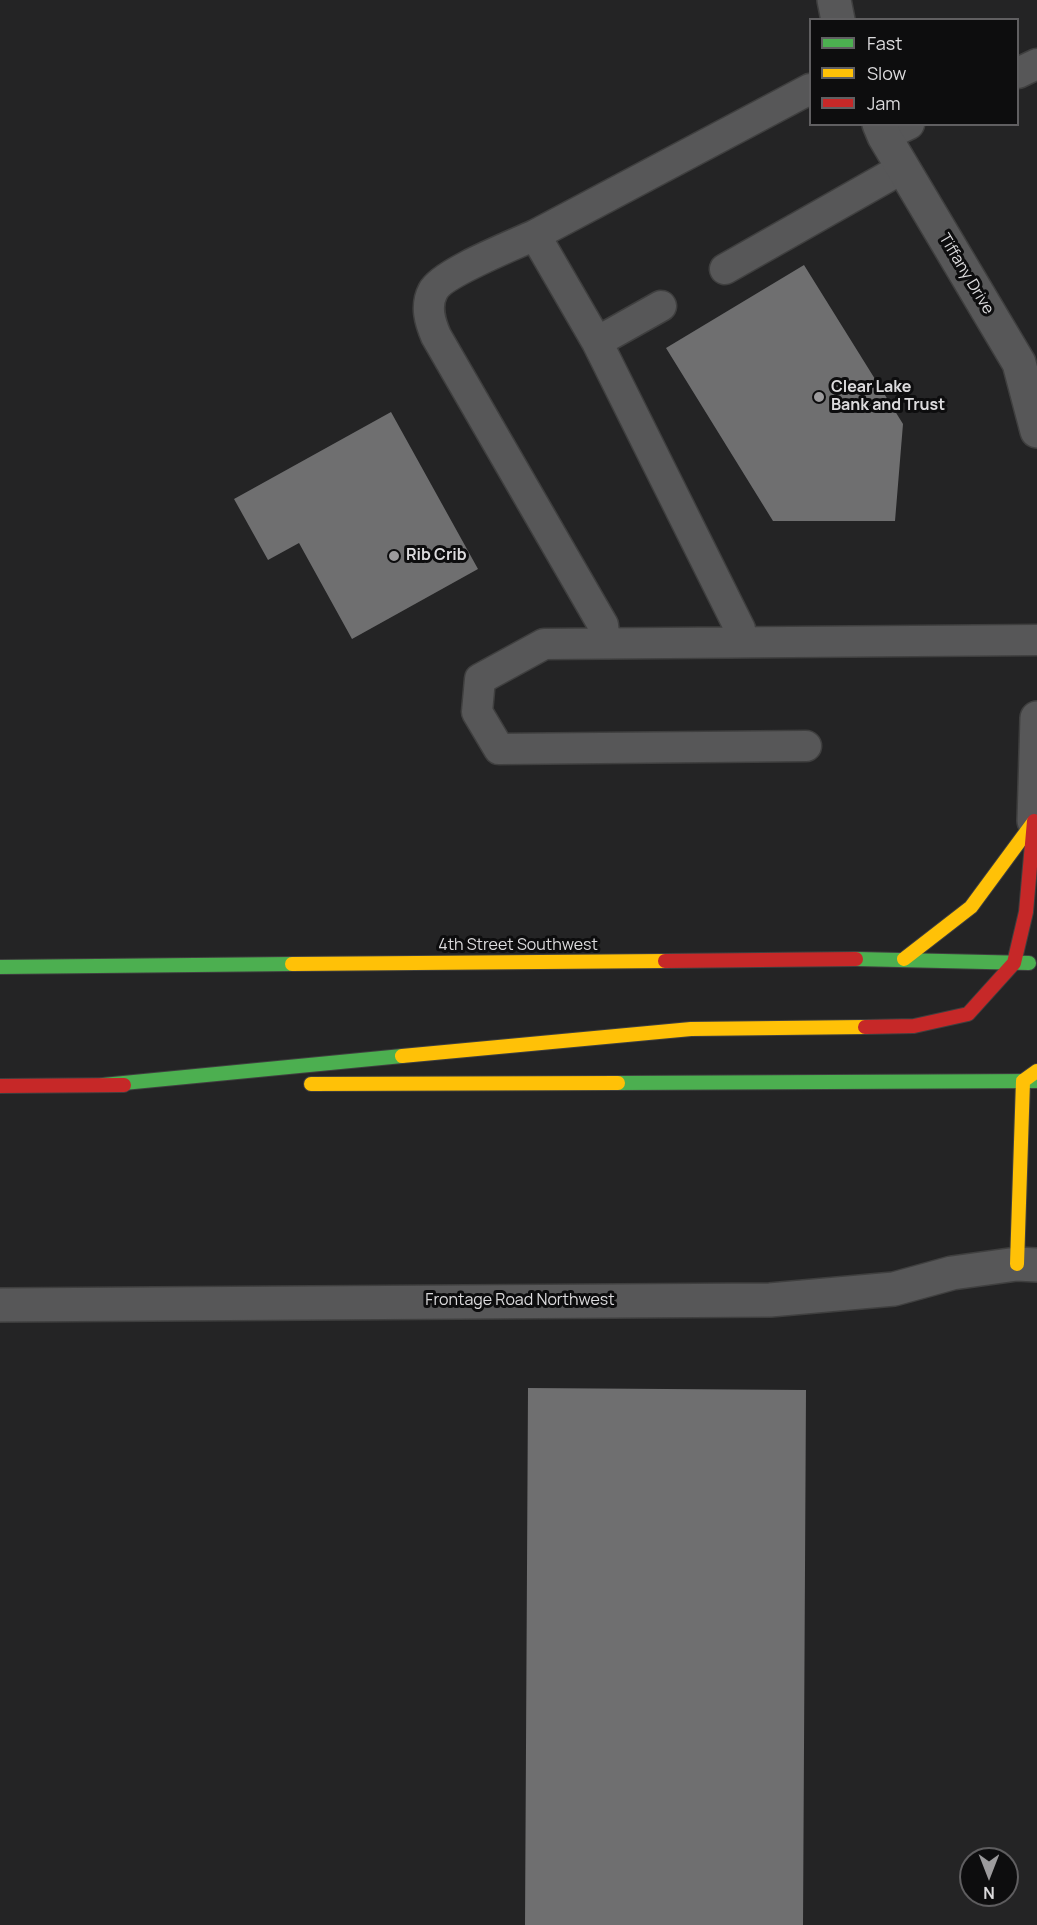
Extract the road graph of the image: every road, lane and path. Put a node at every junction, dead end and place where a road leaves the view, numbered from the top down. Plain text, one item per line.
1 (834, 0) edge
2 (838, 18) edge
3 (1037, 64) edge
4 (1019, 72) edge
5 (809, 91) edge
6 (891, 128) edge
7 (903, 168) junction
8 (535, 235) junction
9 (725, 269) dead end
10 (661, 306) dead end
11 (597, 342) junction
12 (1030, 372) edge
13 (1037, 431) edge
14 (1037, 640) edge
15 (741, 641) junction
16 (605, 643) junction
17 (1037, 718) edge
18 (806, 746) dead end
19 (1034, 821) junction
20 (904, 959) junction
21 (1014, 963) junction
22 (1037, 963) edge
23 (0, 967) edge
24 (1037, 1071) edge
25 (1030, 1081) edge
26 (256, 1084) dead end
27 (292, 1084) dead end
28 (103, 1085) junction
29 (0, 1086) edge
30 (1027, 1265) edge
31 (0, 1305) edge

1 - 2 street
3 - 4 lane
5 - 8 lane
6 - 7 street, Tiffany Drive
7 - 9 lane
7 - 12 street, Tiffany Drive
8 - 11 lane
8 - 16 lane
10 - 11 lane
11 - 15 lane
12 - 13 street, Tiffany Drive
14 - 15 lane
15 - 16 lane
16 - 18 lane
17 - 19 street
19 - 20 main road
19 - 21 main road
20 - 21 main road, 4th Street Southwest
20 - 23 main road, 4th Street Southwest
21 - 22 main road, 4th Street Southwest
21 - 28 main road
24 - 25 main road
25 - 27 main road
25 - 30 main road
26 - 28 main road
28 - 29 main road
30 - 31 street, Frontage Road Northwest

